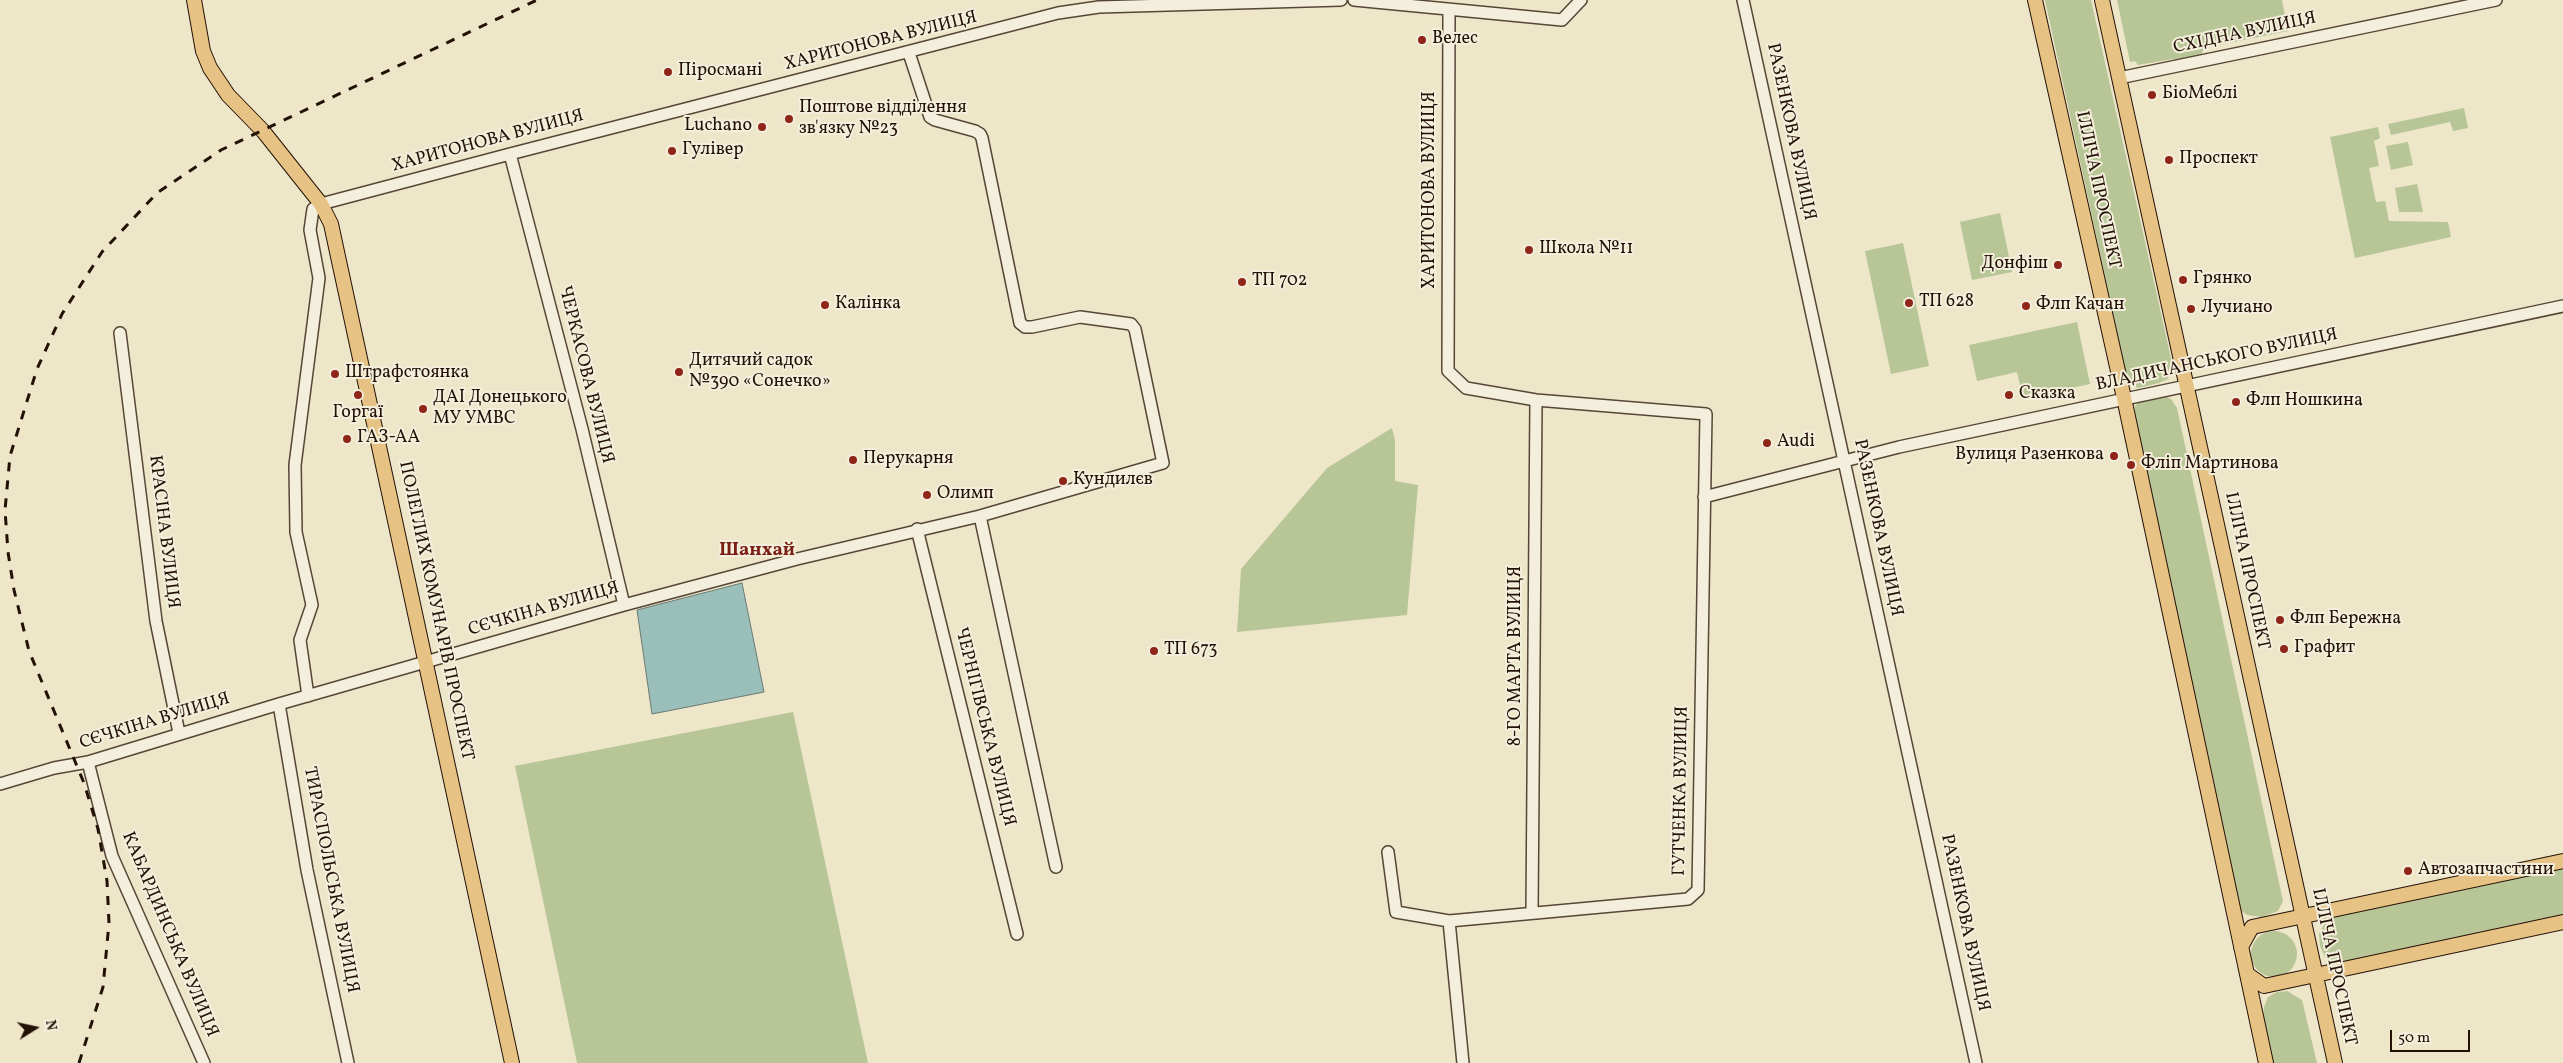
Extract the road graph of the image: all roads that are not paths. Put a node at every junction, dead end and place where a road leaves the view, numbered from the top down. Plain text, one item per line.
1 (194, 0) edge
2 (1341, 0) edge
3 (1354, 0) edge
4 (1581, 0) edge
5 (1743, 0) edge
6 (2036, 0) edge
7 (2102, 0) edge
8 (2496, 0) edge
9 (1449, 10) junction
10 (909, 53) junction
11 (2119, 78) junction
12 (510, 154) junction
13 (321, 204) junction
14 (2563, 306) edge
15 (120, 334) dead end
16 (2186, 385) junction
17 (2124, 398) junction
18 (1536, 400) junction
19 (1844, 460) junction
20 (1704, 497) junction
21 (980, 516) junction
22 (917, 529) junction
23 (624, 605) junction
24 (427, 661) junction
25 (308, 696) junction
26 (279, 704) junction
27 (179, 733) junction
28 (88, 762) junction
29 (0, 784) edge
30 (1388, 852) dead end
31 (2563, 862) edge
32 (1056, 867) dead end
33 (1532, 912) junction
34 (2303, 916) junction
35 (1449, 920) junction
36 (2563, 922) edge
37 (1017, 934) dead end
38 (2241, 947) junction
39 (2247, 974) junction
40 (2316, 976) junction
41 (204, 1063) edge
42 (348, 1063) edge
43 (512, 1063) edge
44 (1463, 1063) edge
45 (1976, 1063) edge
46 (2266, 1063) edge
47 (2335, 1063) edge

1 - 13 main road, ПОЛЕГЛИХ КОМУНАРІВ ПРОСПЕКТ
2 - 10 street, ХАРИТОНОВА ВУЛИЦЯ
3 - 9 street
4 - 9 street
5 - 19 street, РАЗЕНКОВА ВУЛИЦЯ
6 - 17 main road, ІЛЛІЧА ПРОСПЕКТ
7 - 11 main road, ІЛЛІЧА ПРОСПЕКТ
8 - 11 street, СХІДНА ВУЛИЦЯ
9 - 18 street, ХАРИТОНОВА ВУЛИЦЯ
10 - 12 street, ХАРИТОНОВА ВУЛИЦЯ
10 - 21 street, СЄЧКІНА ВУЛИЦЯ
11 - 16 main road, ІЛЛІЧА ПРОСПЕКТ
12 - 13 street, ХАРИТОНОВА ВУЛИЦЯ
12 - 23 street, ЧЕРКАСОВА ВУЛИЦЯ
13 - 24 main road, ПОЛЕГЛИХ КОМУНАРІВ ПРОСПЕКТ
13 - 25 street
14 - 16 street, ВЛАДИЧАНСЬКОГО ВУЛИЦЯ
15 - 27 street, КРАСІНА ВУЛИЦЯ
16 - 17 street, ВЛАДИЧАНСЬКОГО ВУЛИЦЯ
16 - 34 main road, ІЛЛІЧА ПРОСПЕКТ
17 - 19 street, ВЛАДИЧАНСЬКОГО ВУЛИЦЯ
17 - 38 main road, ІЛЛІЧА ПРОСПЕКТ
18 - 20 street, ГУТЧЕНКА ВУЛИЦЯ
18 - 33 street, 8-ГО МАРТА ВУЛИЦЯ
19 - 20 street, ВЛАДИЧАНСЬКОГО ВУЛИЦЯ
19 - 45 street, РАЗЕНКОВА ВУЛИЦЯ
20 - 33 street, ГУТЧЕНКА ВУЛИЦЯ
21 - 22 street, СЄЧКІНА ВУЛИЦЯ
21 - 32 street
22 - 23 street, СЄЧКІНА ВУЛИЦЯ
22 - 37 street, ЧЕРНІГІВСЬКА ВУЛИЦЯ
23 - 24 street, СЄЧКІНА ВУЛИЦЯ
24 - 25 street, СЄЧКІНА ВУЛИЦЯ
24 - 43 main road, ПОЛЕГЛИХ КОМУНАРІВ ПРОСПЕКТ
25 - 26 street, СЄЧКІНА ВУЛИЦЯ
26 - 27 street, СЄЧКІНА ВУЛИЦЯ
26 - 42 street, ТИРАСПОЛЬСЬКА ВУЛИЦЯ
27 - 28 street, СЄЧКІНА ВУЛИЦЯ
28 - 29 street, СЄЧКІНА ВУЛИЦЯ
28 - 41 street, КАБАРДИНСЬКА ВУЛИЦЯ
30 - 35 street, ГУТЧЕНКА ВУЛИЦЯ
31 - 34 main road
33 - 35 street, ГУТЧЕНКА ВУЛИЦЯ
34 - 38 main road
34 - 40 main road, ІЛЛІЧА ПРОСПЕКТ
35 - 44 street
36 - 40 main road
38 - 39 main road, ІЛЛІЧА ПРОСПЕКТ
39 - 40 main road
39 - 46 main road, ІЛЛІЧА ПРОСПЕКТ
40 - 47 main road, ІЛЛІЧА ПРОСПЕКТ

